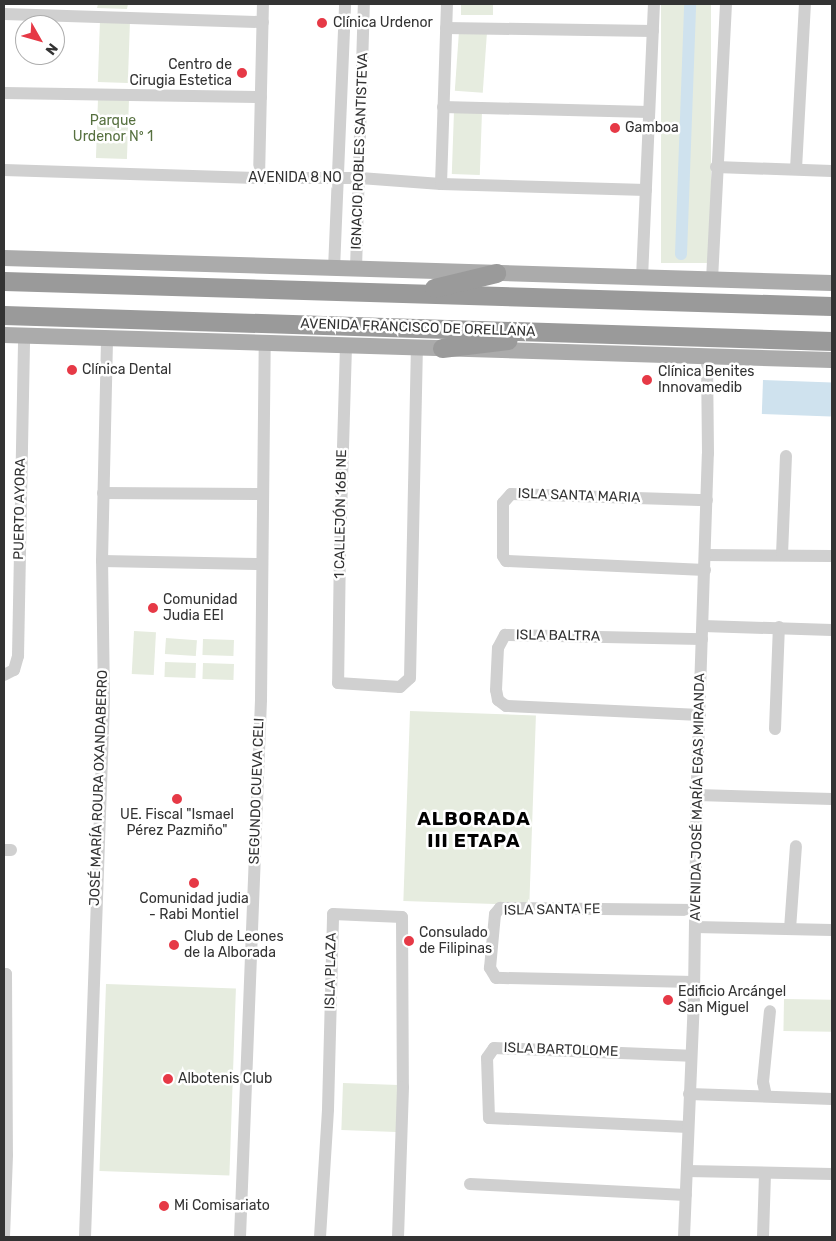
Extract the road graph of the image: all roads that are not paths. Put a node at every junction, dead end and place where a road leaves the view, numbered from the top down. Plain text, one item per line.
1 (264, 4) edge
2 (345, 4) edge
3 (364, 4) edge
4 (447, 4) edge
5 (654, 4) edge
6 (726, 4) edge
7 (805, 4) edge
8 (4, 14) edge
9 (263, 22) junction
10 (446, 28) junction
11 (653, 31) junction
12 (4, 92) edge
13 (261, 97) junction
14 (444, 107) junction
15 (649, 112) junction
16 (716, 168) junction
17 (796, 169) junction
18 (4, 170) edge
19 (832, 170) edge
20 (259, 178) junction
21 (337, 178) junction
22 (360, 178) junction
23 (441, 184) junction
24 (646, 190) junction
25 (4, 258) edge
26 (334, 268) junction
27 (356, 269) junction
28 (496, 274) junction
29 (642, 278) junction
30 (712, 280) junction
31 (4, 281) edge
32 (832, 283) edge
33 (410, 294) junction
34 (832, 306) edge
35 (4, 315) edge
36 (565, 332) junction
37 (4, 335) edge
38 (24, 336) junction
39 (107, 339) junction
40 (832, 341) edge
41 (265, 344) junction
42 (346, 346) junction
43 (417, 348) junction
44 (442, 348) junction
45 (707, 357) junction
46 (832, 360) edge
47 (786, 456) dead end
48 (102, 493) junction
49 (262, 494) junction
50 (707, 500) junction
51 (705, 555) junction
52 (782, 555) junction
53 (832, 556) edge
54 (102, 562) junction
55 (262, 564) junction
56 (705, 570) junction
57 (703, 626) junction
58 (779, 627) junction
59 (832, 630) edge
60 (702, 640) junction
61 (4, 675) edge
62 (700, 715) junction
63 (775, 729) dead end
64 (697, 795) junction
65 (832, 799) edge
66 (796, 846) dead end
67 (695, 910) junction
68 (695, 927) junction
69 (790, 929) junction
70 (832, 930) edge
71 (5, 974) edge
72 (694, 982) junction
73 (770, 1011) dead end
74 (690, 1056) junction
75 (689, 1094) junction
76 (766, 1096) junction
77 (832, 1099) edge
78 (688, 1128) junction
79 (687, 1171) junction
80 (765, 1172) junction
81 (832, 1174) edge
82 (470, 1184) dead end
83 (686, 1195) junction
84 (4, 1237) edge
85 (84, 1237) edge
86 (240, 1237) edge
87 (320, 1237) edge
88 (398, 1237) edge
89 (684, 1237) edge
90 (763, 1237) edge

1 - 9 street
2 - 21 street, IGNACIO ROBLES SANTISTEVA
3 - 22 street, IGNACIO ROBLES SANTISTEVA
4 - 10 street
5 - 11 street
6 - 16 street
7 - 17 street
8 - 9 street
9 - 13 street
10 - 11 street
10 - 14 street
11 - 15 street
12 - 13 street
13 - 20 street
14 - 15 street
14 - 23 street
15 - 24 street
16 - 17 street
16 - 30 street
17 - 19 street
18 - 20 street, AVENIDA 8 NO
20 - 21 street, AVENIDA 8 NO
21 - 22 street, AVENIDA 8 NO
21 - 26 street, IGNACIO ROBLES SANTISTEVA
22 - 23 street, AVENIDA 8 NO
22 - 27 street, IGNACIO ROBLES SANTISTEVA
23 - 24 street, AVENIDA 8 NO
24 - 29 street
25 - 26 main road
26 - 27 main road
27 - 28 main road
28 - 29 main road
28 - 33 highway
29 - 30 main road
30 - 32 main road
31 - 33 highway
33 - 34 highway
35 - 36 highway, AVENIDA FRANCISCO DE ORELLANA
36 - 40 highway, AVENIDA FRANCISCO DE ORELLANA
36 - 44 highway
37 - 38 main road, AVENIDA FRANCISCO DE ORELLANA
38 - 39 main road, AVENIDA FRANCISCO DE ORELLANA
38 - 61 street, PUERTO AYORA
39 - 41 main road, AVENIDA FRANCISCO DE ORELLANA
39 - 48 street, JOSÉ MARÍA ROURA OXANDABERRO
41 - 42 main road, AVENIDA FRANCISCO DE ORELLANA
41 - 49 street, SEGUNDO CUEVA CELI
42 - 43 main road, AVENIDA FRANCISCO DE ORELLANA
42 - 43 street, 1 CALLEJÓN 16B NE
43 - 44 main road, AVENIDA FRANCISCO DE ORELLANA
44 - 45 main road, AVENIDA FRANCISCO DE ORELLANA
45 - 46 main road, AVENIDA FRANCISCO DE ORELLANA
45 - 50 street, AVENIDA JOSÉ MARÍA EGAS MIRANDA
47 - 52 street
48 - 49 street
48 - 54 street, JOSÉ MARÍA ROURA OXANDABERRO
49 - 55 street, SEGUNDO CUEVA CELI
50 - 51 street, AVENIDA JOSÉ MARÍA EGAS MIRANDA
50 - 56 street, ISLA SANTA MARIA
51 - 52 street
51 - 56 street, AVENIDA JOSÉ MARÍA EGAS MIRANDA
52 - 53 street
54 - 55 street
54 - 85 street, JOSÉ MARÍA ROURA OXANDABERRO
55 - 86 street, SEGUNDO CUEVA CELI
56 - 57 street, AVENIDA JOSÉ MARÍA EGAS MIRANDA
57 - 58 street
57 - 60 street, AVENIDA JOSÉ MARÍA EGAS MIRANDA
58 - 59 street
58 - 63 street
60 - 62 street, AVENIDA JOSÉ MARÍA EGAS MIRANDA
60 - 62 street, ISLA BALTRA
62 - 64 street, AVENIDA JOSÉ MARÍA EGAS MIRANDA
64 - 65 street
64 - 67 street, AVENIDA JOSÉ MARÍA EGAS MIRANDA
66 - 69 street
67 - 68 street, AVENIDA JOSÉ MARÍA EGAS MIRANDA
67 - 72 street, ISLA SANTA FE
68 - 69 street
68 - 72 street, AVENIDA JOSÉ MARÍA EGAS MIRANDA
69 - 70 street
71 - 84 street
72 - 74 street, AVENIDA JOSÉ MARÍA EGAS MIRANDA
73 - 76 street
74 - 75 street, AVENIDA JOSÉ MARÍA EGAS MIRANDA
74 - 78 street, ISLA BARTOLOME
75 - 76 street
75 - 78 street, AVENIDA JOSÉ MARÍA EGAS MIRANDA
76 - 77 street
78 - 79 street, AVENIDA JOSÉ MARÍA EGAS MIRANDA
79 - 80 street
79 - 83 street, AVENIDA JOSÉ MARÍA EGAS MIRANDA
80 - 81 street
80 - 90 street
82 - 83 street
83 - 89 street, AVENIDA JOSÉ MARÍA EGAS MIRANDA
87 - 88 street, ISLA PLAZA

